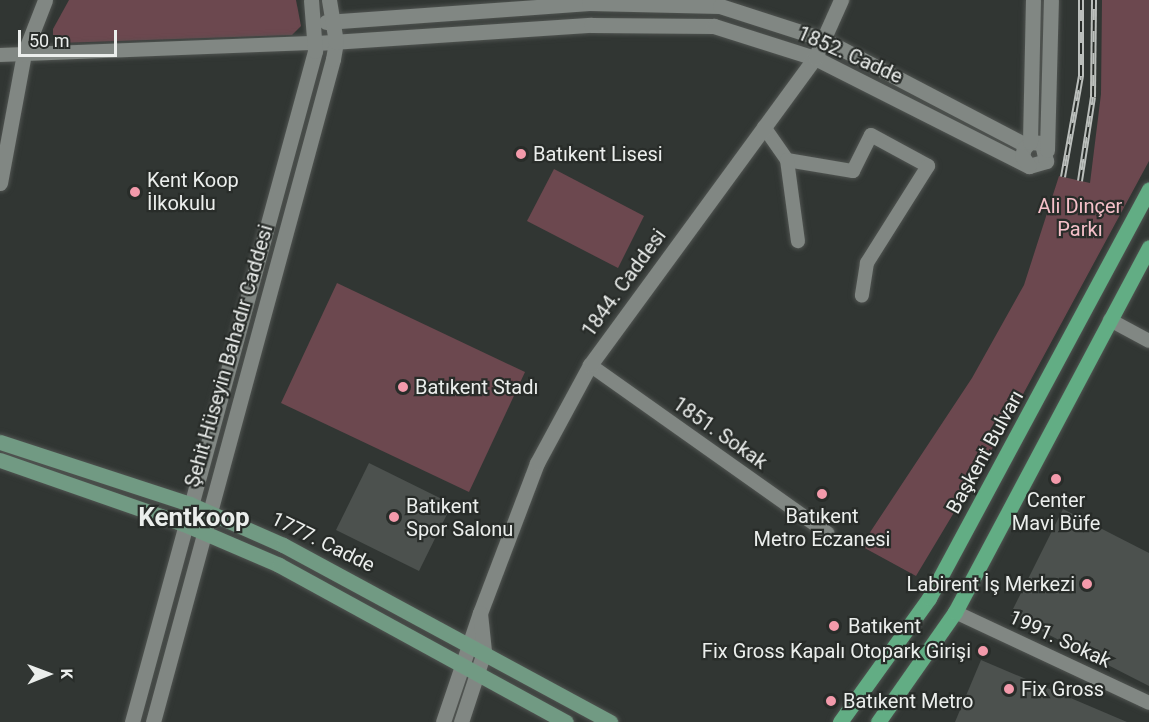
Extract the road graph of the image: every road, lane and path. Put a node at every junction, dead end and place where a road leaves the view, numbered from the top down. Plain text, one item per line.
1 (45, 0) edge
2 (311, 0) edge
3 (330, 0) edge
4 (841, 0) edge
5 (1033, 0) edge
6 (1051, 0) edge
7 (589, 2) edge
8 (334, 21) junction
9 (316, 23) junction
10 (823, 39) junction
11 (336, 42) junction
12 (317, 43) junction
13 (24, 54) junction
14 (0, 55) edge
15 (815, 58) junction
16 (764, 127) junction
17 (1028, 143) junction
18 (1047, 150) junction
19 (787, 160) junction
20 (1029, 166) junction
21 (0, 183) edge
22 (1149, 190) edge
23 (798, 241) dead end
24 (1149, 247) edge
25 (862, 296) dead end
26 (1110, 320) junction
27 (1149, 341) edge
28 (590, 365) junction
29 (0, 442) edge
30 (0, 460) edge
31 (190, 504) junction
32 (207, 511) junction
33 (184, 524) junction
34 (203, 532) junction
35 (827, 533) dead end
36 (955, 612) junction
37 (480, 613) junction
38 (468, 643) junction
39 (484, 652) junction
40 (459, 663) junction
41 (475, 672) junction
42 (1149, 703) edge
43 (132, 722) edge
44 (153, 722) edge
45 (443, 722) edge
46 (461, 722) edge
47 (566, 722) edge
48 (610, 722) edge
49 (840, 722) edge
50 (878, 722) edge

1 - 13 street
2 - 9 street, Şehit Hüseyin Bahadır Caddesi
3 - 8 street, Şehit Hüseyin Bahadır Caddesi
4 - 10 street, 1844. Caddesi
5 - 17 street
6 - 18 street
7 - 8 street, 1852. Cadde
7 - 10 street, 1852. Cadde
8 - 9 street, 1852. Cadde
8 - 11 street, Şehit Hüseyin Bahadır Caddesi
9 - 12 street, Şehit Hüseyin Bahadır Caddesi
10 - 15 street, 1844. Caddesi
10 - 17 street, 1852. Cadde
11 - 12 street, 1852. Cadde
11 - 15 street, 1852. Cadde
11 - 32 street, Şehit Hüseyin Bahadır Caddesi
12 - 13 street
12 - 31 street, Şehit Hüseyin Bahadır Caddesi
13 - 14 street
13 - 21 street
15 - 16 street, 1844. Caddesi
15 - 20 street, 1852. Cadde
16 - 19 street
16 - 28 street, 1844. Caddesi
17 - 18 street
17 - 20 street
18 - 20 street
19 - 23 street
19 - 25 street
22 - 49 main road, Başkent Bulvarı
24 - 26 main road
26 - 27 street
26 - 36 main road
28 - 35 street, 1851. Sokak
28 - 37 street, 1844. Caddesi
29 - 31 main road, 1777. Cadde
30 - 33 main road, 1777. Cadde
31 - 32 main road, 1777. Cadde
31 - 33 street, Şehit Hüseyin Bahadır Caddesi
32 - 34 street, Şehit Hüseyin Bahadır Caddesi
32 - 38 main road, 1777. Cadde
33 - 34 main road, 1777. Cadde
33 - 43 street, Şehit Hüseyin Bahadır Caddesi
34 - 40 main road, 1777. Cadde
34 - 44 street, Şehit Hüseyin Bahadır Caddesi
36 - 42 street, 1991. Sokak
36 - 50 main road
37 - 38 street, 1844. Caddesi
37 - 39 street
38 - 39 main road, 1777. Cadde
38 - 40 street, 1844. Caddesi
39 - 41 street
39 - 48 main road, 1777. Cadde
40 - 41 main road, 1777. Cadde
40 - 45 street, 1844. Caddesi
41 - 46 street
41 - 47 main road, 1777. Cadde

